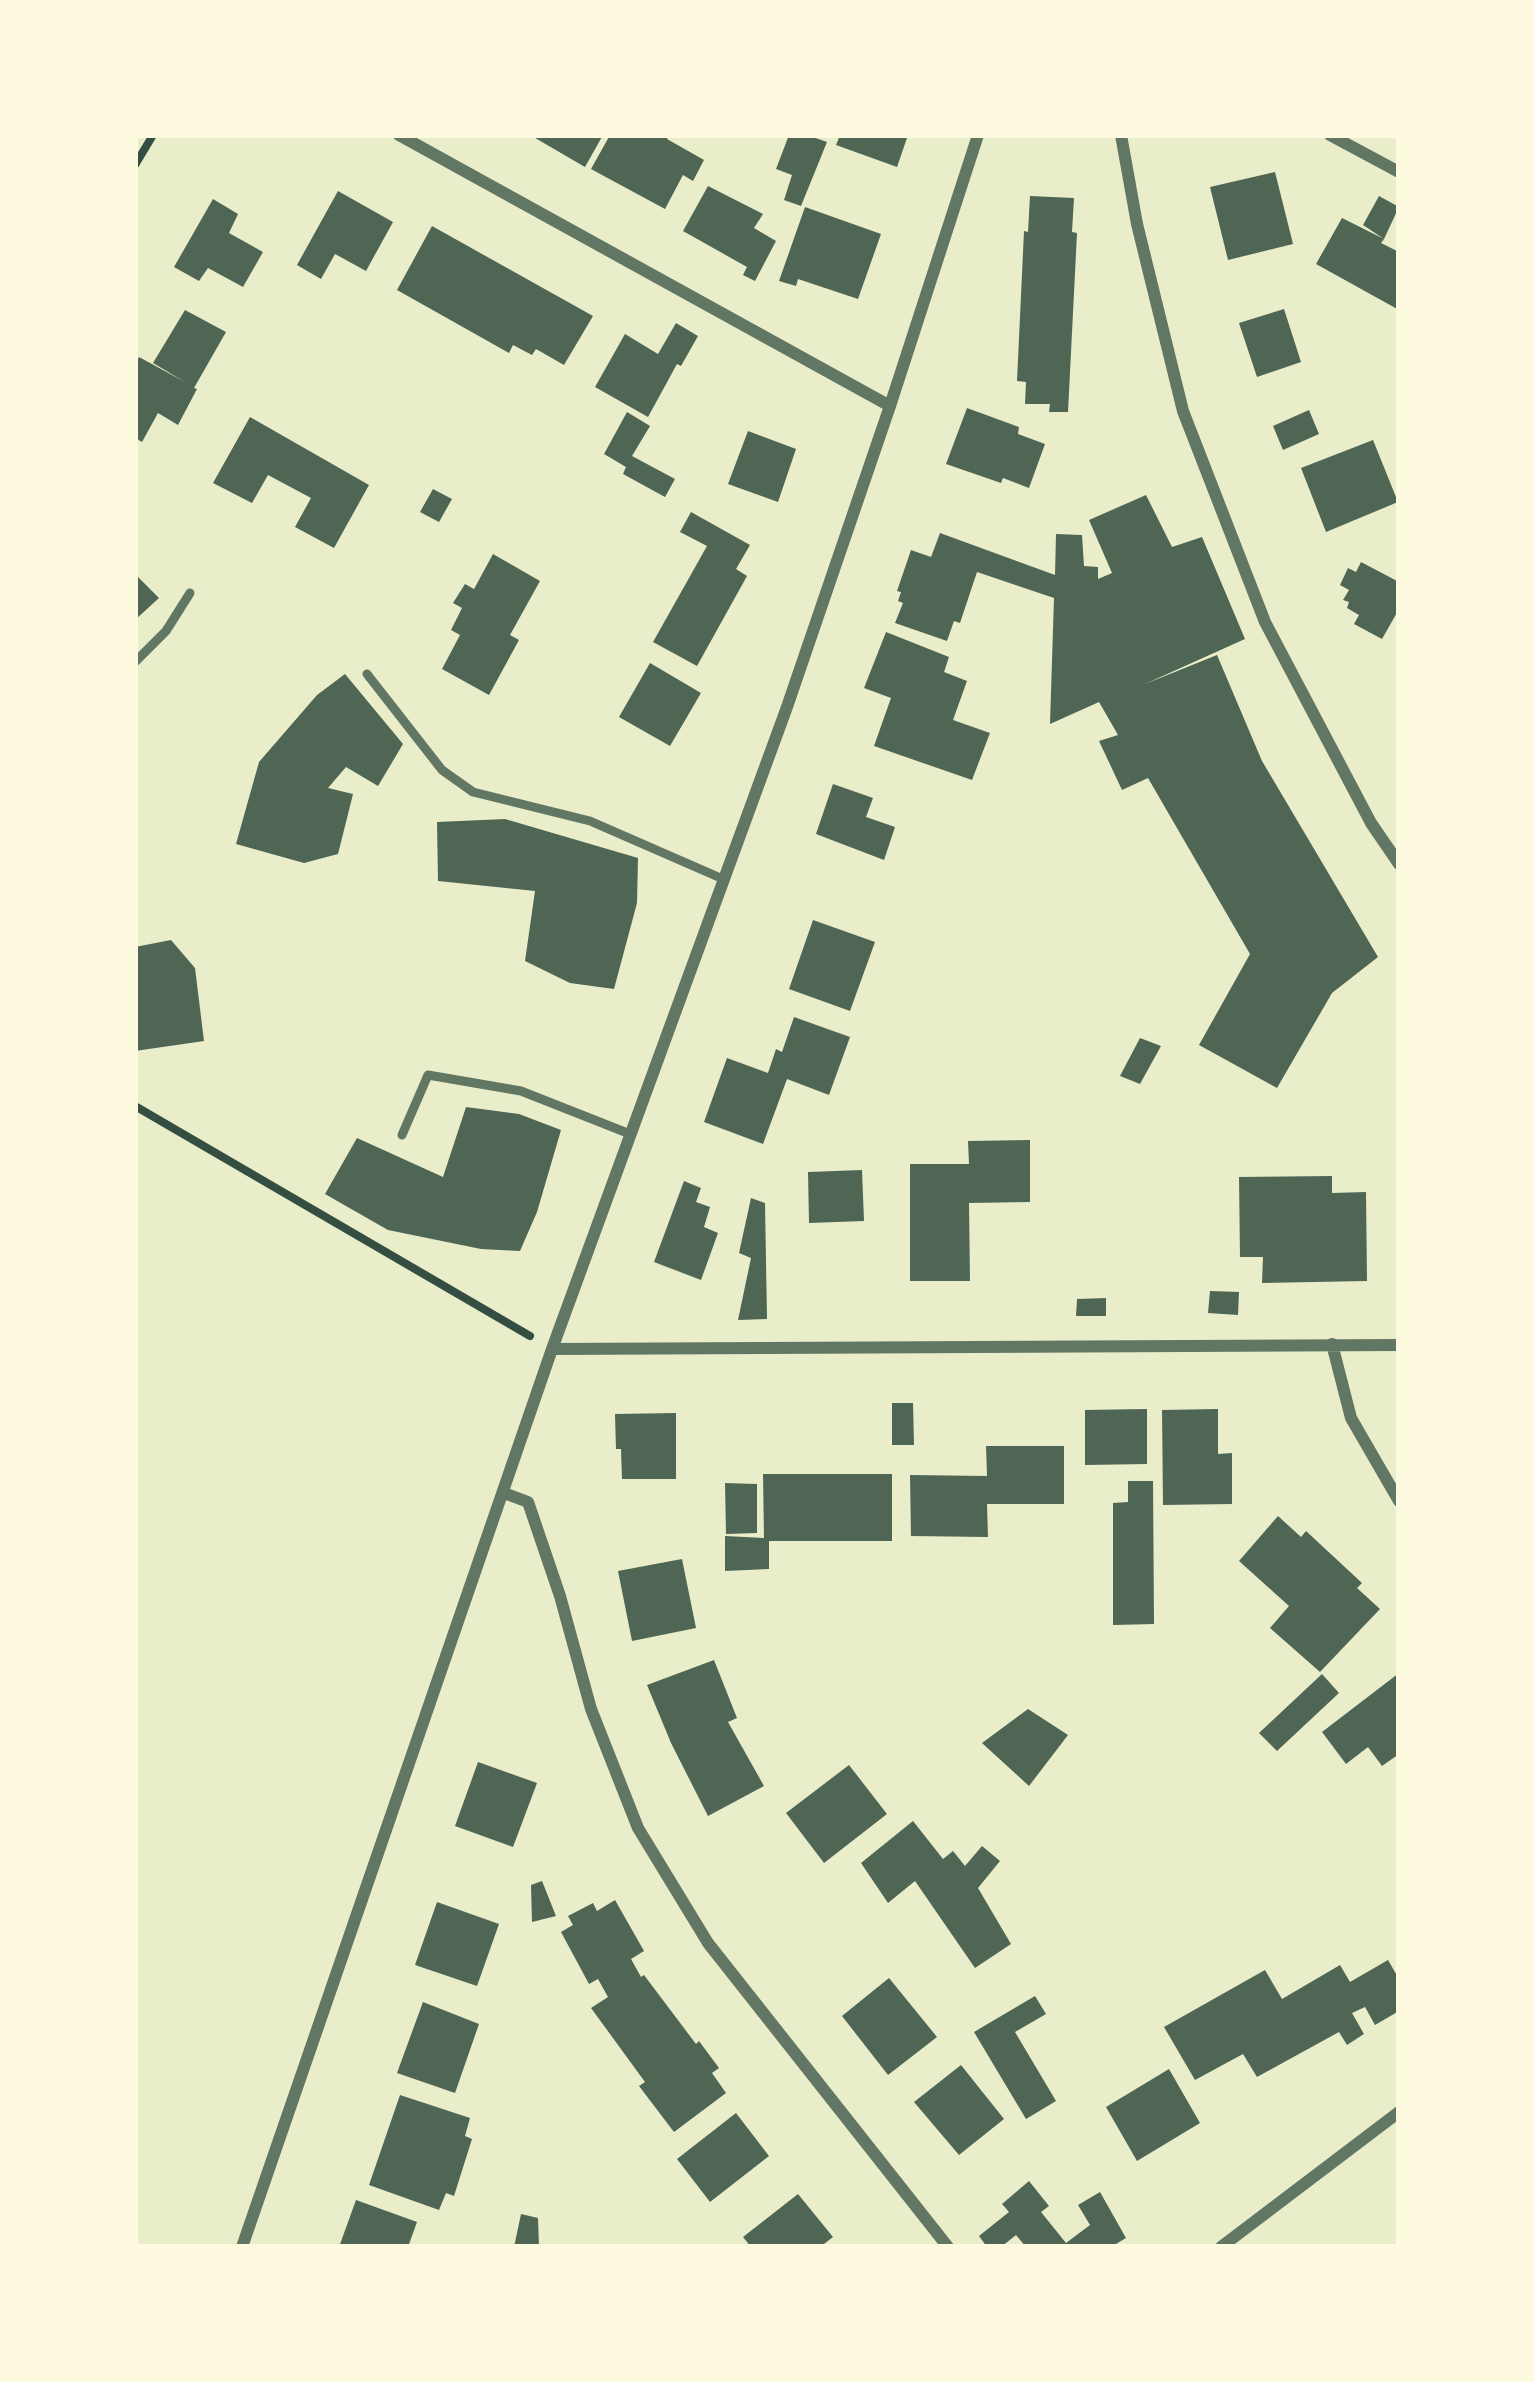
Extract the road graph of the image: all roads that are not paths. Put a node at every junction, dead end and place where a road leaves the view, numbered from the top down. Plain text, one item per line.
1 (399, 135) edge
2 (978, 135) edge
3 (1121, 135) edge
4 (1330, 135) edge
5 (1399, 172) edge
6 (890, 406) junction
7 (190, 593) dead end
8 (135, 662) edge
9 (367, 674) dead end
10 (1399, 863) edge
11 (723, 879) junction
12 (630, 1134) junction
13 (402, 1135) dead end
14 (1332, 1344) junction
15 (1399, 1345) edge
16 (552, 1349) junction
17 (504, 1493) junction
18 (1399, 1501) edge
19 (1399, 2111) edge
20 (242, 2247) edge
21 (948, 2247) edge
22 (1221, 2247) edge

1 - 6 street
2 - 6 street
3 - 10 street
4 - 5 street
6 - 11 street
7 - 8 lane
9 - 11 lane
11 - 12 street
12 - 13 lane
12 - 16 street
14 - 15 street
14 - 16 street
14 - 18 street
16 - 17 street
17 - 20 street
17 - 21 street
19 - 22 street

